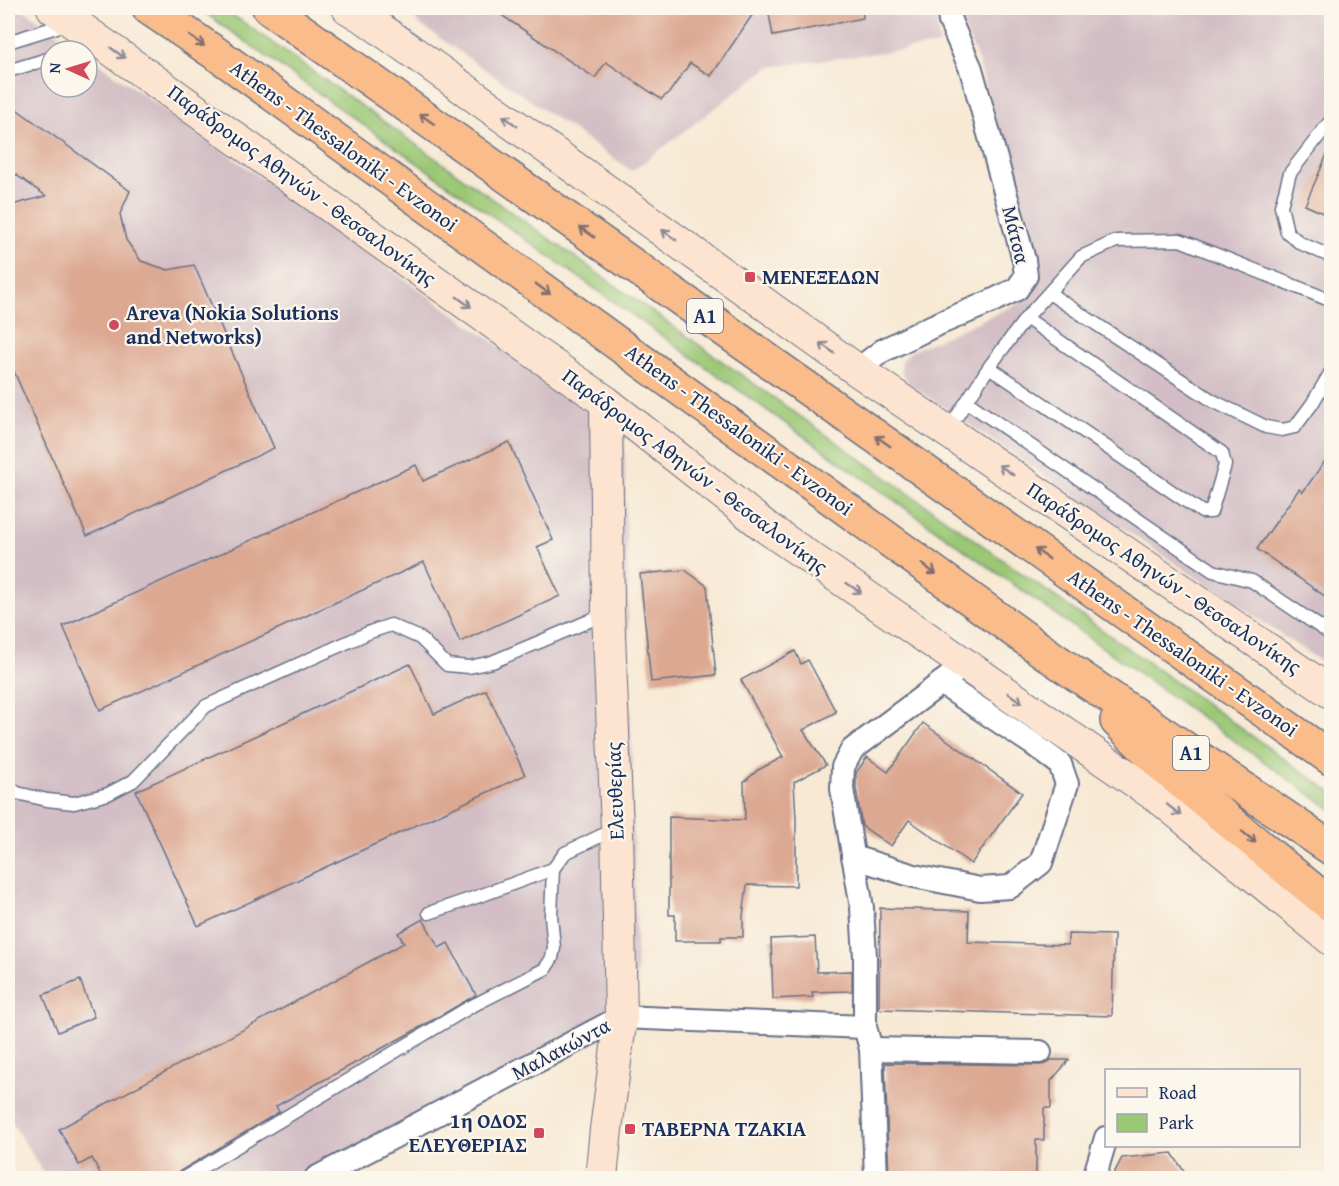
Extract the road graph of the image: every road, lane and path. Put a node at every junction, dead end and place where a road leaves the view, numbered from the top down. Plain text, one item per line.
1 (149, 8) edge
2 (269, 8) edge
3 (948, 8) edge
4 (361, 12) edge
5 (72, 28) edge
6 (8, 42) edge
7 (39, 62) edge
8 (8, 71) edge
9 (1332, 119) edge
10 (1332, 256) edge
11 (1049, 293) junction
12 (1332, 301) edge
13 (1026, 318) junction
14 (989, 367) junction
15 (857, 370) junction
16 (1332, 370) edge
17 (606, 402) junction
18 (966, 402) junction
19 (948, 431) junction
20 (608, 611) junction
21 (1332, 635) edge
22 (1051, 657) junction
23 (966, 664) junction
24 (941, 684) junction
25 (1332, 693) edge
26 (1332, 759) edge
27 (8, 786) edge
28 (617, 829) junction
29 (1332, 849) edge
30 (853, 857) junction
31 (553, 869) junction
32 (1332, 906) edge
33 (429, 913) dead end
34 (1332, 940) edge
35 (621, 1017) junction
36 (865, 1027) junction
37 (871, 1049) junction
38 (1040, 1052) dead end
39 (1105, 1144) edge
40 (184, 1179) edge
41 (316, 1179) edge
42 (601, 1179) edge
43 (876, 1179) edge
44 (1094, 1179) edge

1 -> 22 highway, Athens - Thessaloniki - Evzonoi / Α1
26 -> 2 highway, Athens - Thessaloniki - Evzonoi / Α1
3 - 15 street, Μάτσα
15 -> 4 main road, Παράδρομος Αθηνών - Θεσσαλονίκης
5 - 6 lane
5 -> 17 main road, Παράδρομος Αθηνών - Θεσσαλονίκης
7 - 8 lane
9 - 10 lane
11 - 12 lane
11 - 13 lane
11 - 16 lane
13 - 14 lane
13 - 14 lane
14 - 18 lane
15 - 19 main road, Παράδρομος Αθηνών - Θεσσαλονίκης
17 - 20 main road, Ελευθερίας
17 -> 23 main road, Παράδρομος Αθηνών - Θεσσαλονίκης
18 - 19 lane
18 - 21 lane
25 -> 19 main road, Παράδρομος Αθηνών - Θεσσαλονίκης
20 - 27 lane
20 - 28 main road, Ελευθερίας
22 - 29 highway, Athens - Thessaloniki - Evzonoi / Α1
22 -> 32 highway
23 - 24 street
23 -> 34 main road, Παράδρομος Αθηνών - Θεσσαλονίκης
24 - 30 street
24 - 30 street
28 - 31 lane
28 - 35 main road, Ελευθερίας
30 - 36 street
31 - 33 lane
31 - 40 lane
35 - 36 street, Μαλακώντα
35 - 41 street, Μαλακώντα
35 - 42 main road, Ελευθερίας
36 - 37 street
37 - 38 street
37 - 43 street
39 - 44 street

